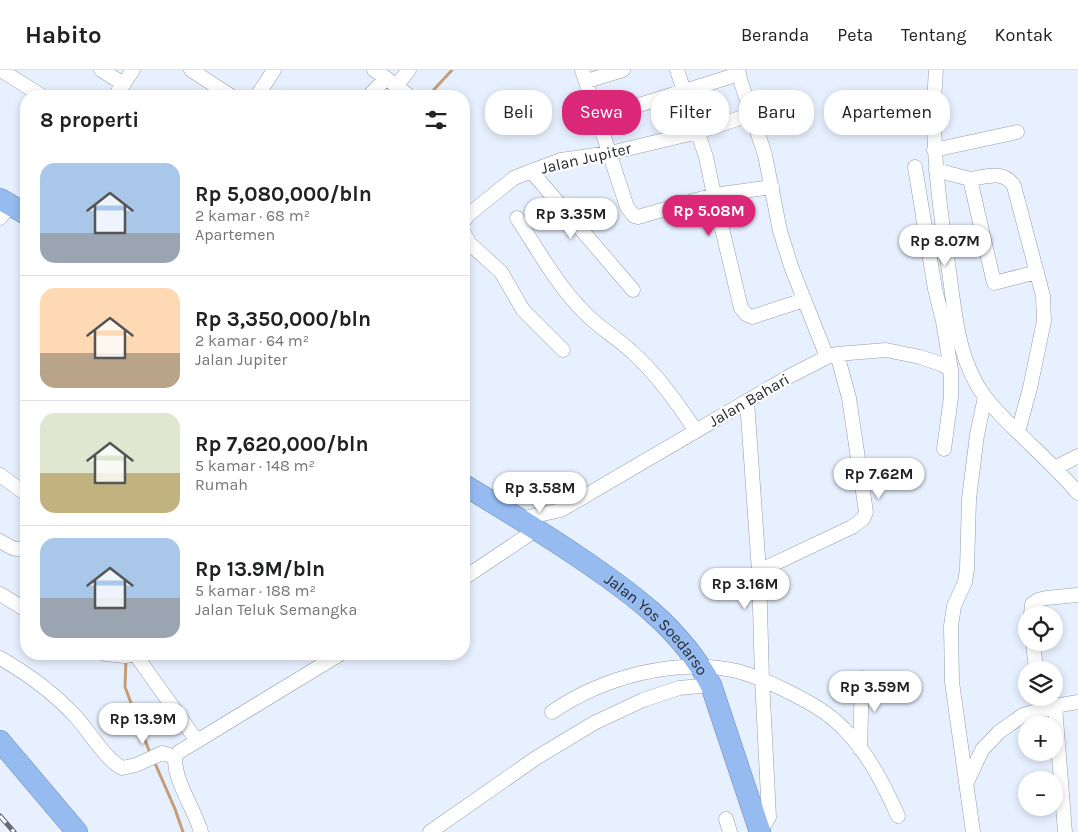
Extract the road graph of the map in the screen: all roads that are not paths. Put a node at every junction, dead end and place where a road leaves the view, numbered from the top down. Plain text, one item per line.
1 (2, 70) edge
2 (101, 70) edge
3 (133, 70) edge
4 (190, 70) edge
5 (274, 70) edge
6 (374, 70) edge
7 (409, 70) edge
8 (623, 70) edge
9 (677, 70) edge
10 (936, 70) edge
11 (738, 72) edge
12 (584, 75) edge
13 (391, 82) junction
14 (124, 84) junction
15 (33, 90) edge
16 (120, 90) edge
17 (222, 90) edge
18 (261, 90) edge
19 (378, 90) edge
20 (401, 90) edge
21 (588, 90) edge
22 (684, 90) edge
23 (690, 90) edge
24 (744, 90) edge
25 (1017, 132) dead end
26 (603, 135) edge
27 (685, 135) edge
28 (699, 135) edge
29 (759, 135) edge
30 (934, 150) junction
31 (610, 153) junction
32 (915, 167) dead end
33 (936, 170) junction
34 (531, 171) junction
35 (970, 179) junction
36 (772, 187) junction
37 (714, 195) junction
38 (470, 212) edge
39 (517, 218) dead end
40 (470, 243) edge
41 (1037, 272) junction
42 (633, 290) dead end
43 (804, 300) junction
44 (562, 350) dead end
45 (832, 356) junction
46 (952, 370) junction
47 (985, 397) junction
48 (747, 401) junction
49 (696, 431) junction
50 (1018, 432) junction
51 (944, 449) dead end
52 (1078, 456) edge
53 (1055, 468) junction
54 (0, 475) edge
55 (470, 489) edge
56 (20, 490) edge
57 (1078, 493) edge
58 (560, 510) junction
59 (534, 527) junction
60 (0, 541) edge
61 (20, 549) edge
62 (758, 571) junction
63 (470, 574) edge
64 (0, 594) edge
65 (1078, 594) edge
66 (20, 606) edge
67 (1032, 606) edge
68 (0, 658) edge
69 (140, 660) edge
70 (330, 660) edge
71 (706, 676) junction
72 (862, 678) dead end
73 (762, 679) junction
74 (1078, 702) edge
75 (1063, 705) edge
76 (1055, 706) joint
77 (552, 712) dead end
78 (0, 741) edge
79 (197, 741) junction
80 (860, 748) junction
81 (168, 755) junction
82 (966, 783) junction
83 (898, 816) dead end
84 (759, 829) edge
85 (77, 832) edge
86 (201, 832) edge
87 (430, 832) edge
88 (972, 832) edge
89 (1065, 832) edge

1 - 15 street
2 - 14 street
3 - 14 street
4 - 17 street
5 - 18 street
6 - 13 street
7 - 13 street
8 - 12 street
9 - 22 street
10 - 30 street
11 - 23 street
11 - 24 street
12 - 21 street
13 - 19 street
13 - 20 street
14 - 16 street
25 - 30 street
26 - 31 street
27 - 31 street, Jalan Jupiter
28 - 37 street
29 - 36 street
30 - 33 street
31 - 34 street, Jalan Jupiter
31 - 37 street
32 - 46 street
33 - 35 street
33 - 47 street
34 - 38 street, Jalan Jupiter
34 - 42 street
35 - 41 street
35 - 41 street
36 - 37 street
36 - 43 street
37 - 43 street
39 - 49 street
40 - 44 street
41 - 50 street
43 - 45 street
45 - 46 street, Jalan Bahari
45 - 48 street, Jalan Bahari
45 - 62 street
46 - 51 street
47 - 50 street
47 - 82 street
48 - 49 street, Jalan Bahari
48 - 62 street
49 - 58 street, Jalan Bahari
50 - 53 street
52 - 53 street
53 - 57 street
54 - 56 street
55 - 59 highway, Jalan Yos Soedarso
58 - 59 street, Jalan Bahari
58 - 59 street, Jalan Bahari
59 - 63 street
59 - 71 highway, Jalan Yos Soedarso
60 - 61 street
62 - 73 street
64 - 66 street
65 - 67 street
68 - 81 street
69 - 79 street
70 - 79 street
71 - 73 street
71 - 77 street
71 - 84 highway, Jalan Yos Soedarso
71 - 87 street
72 - 80 street
73 - 80 street
73 - 84 street
74 - 75 street
76 - 82 street
76 - 89 street
78 - 85 highway
79 - 81 street
80 - 83 street
81 - 86 street
82 - 88 street

